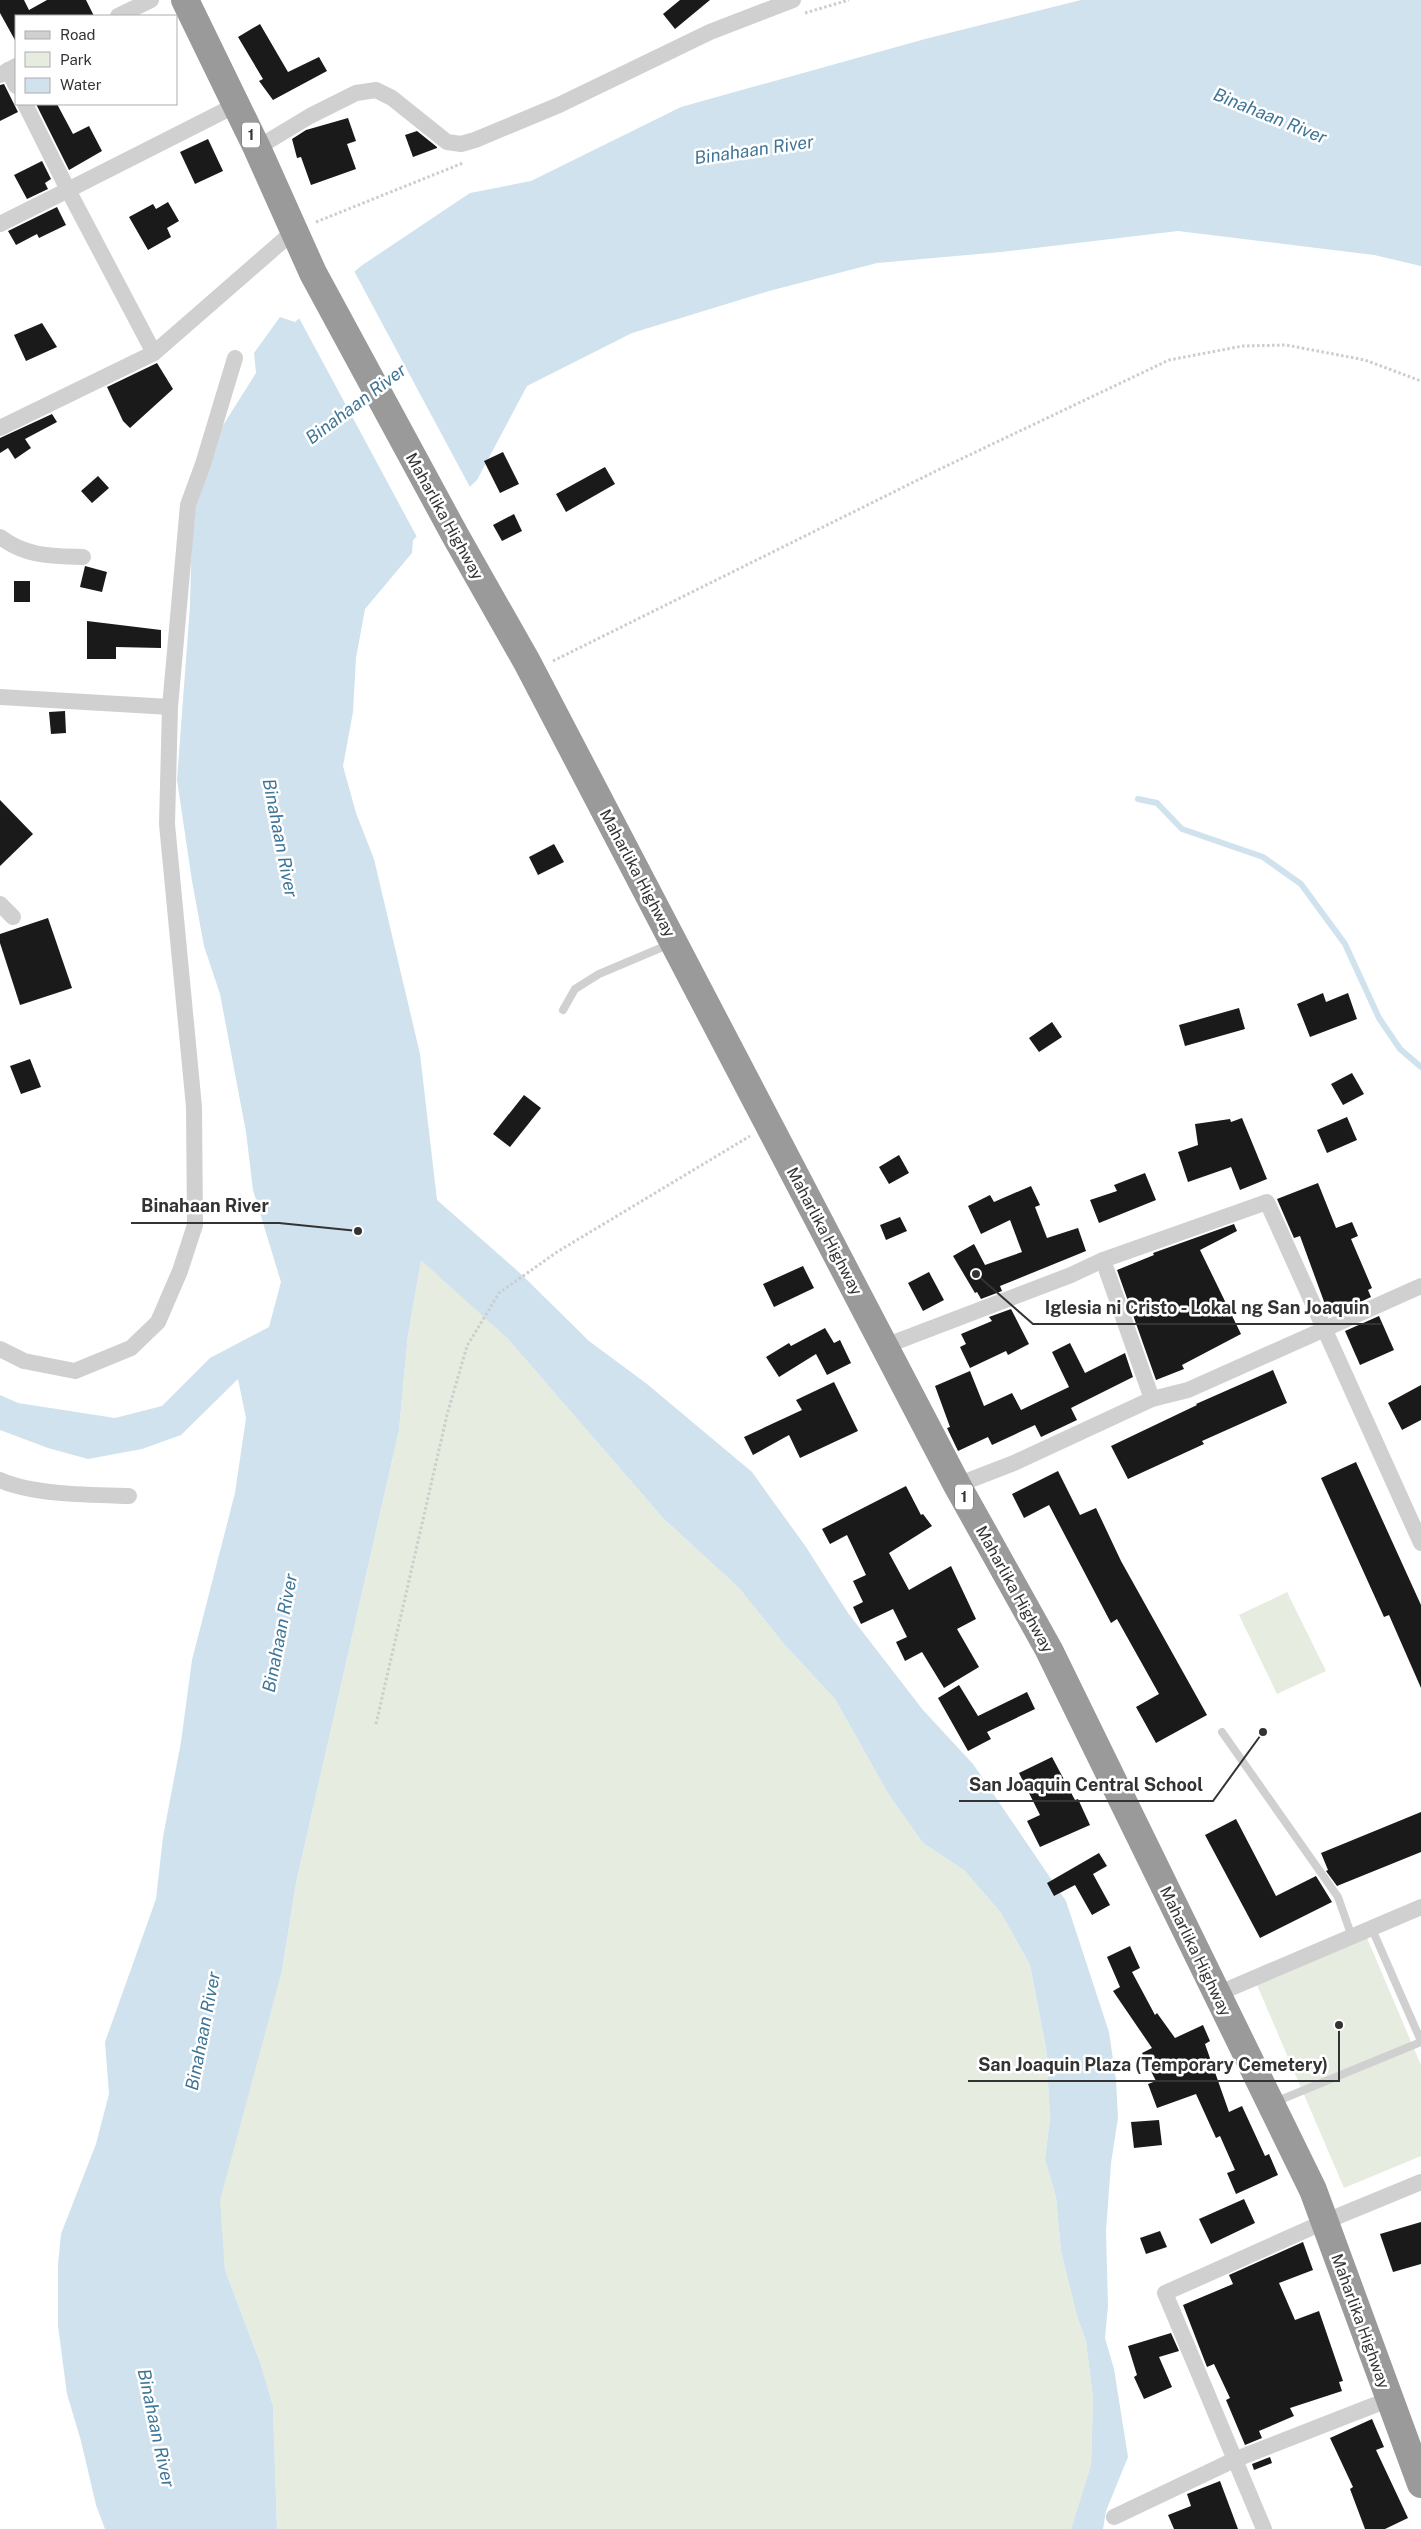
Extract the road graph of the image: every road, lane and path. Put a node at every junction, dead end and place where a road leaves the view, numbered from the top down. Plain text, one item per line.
1 (151, 0) edge
2 (185, 0) edge
3 (793, 0) edge
4 (120, 15) edge
5 (8, 70) edge
6 (15, 84) edge
7 (26, 105) edge
8 (236, 105) junction
9 (257, 148) junction
10 (68, 190) junction
11 (0, 224) edge
12 (294, 230) junction
13 (154, 353) junction
14 (235, 358) dead end
15 (1421, 381) edge
16 (1, 425) edge
17 (0, 537) edge
18 (83, 557) dead end
19 (532, 672) junction
20 (0, 696) edge
21 (170, 707) junction
22 (0, 904) edge
23 (13, 917) dead end
24 (674, 942) junction
25 (563, 1010) dead end
26 (770, 1124) junction
27 (1102, 1260) junction
28 (1421, 1286) edge
29 (1322, 1329) junction
30 (885, 1346) junction
31 (0, 1349) edge
32 (1152, 1399) junction
33 (0, 1480) edge
34 (957, 1485) junction
35 (129, 1496) dead end
36 (1421, 1543) edge
37 (376, 1724) dead end
38 (1222, 1732) dead end
39 (1421, 1907) edge
40 (1372, 1929) junction
41 (1352, 1937) junction
42 (1217, 1994) junction
43 (1421, 2041) edge
44 (1271, 2104) junction
45 (1421, 2182) edge
46 (1324, 2222) junction
47 (1390, 2399) junction
48 (1234, 2460) junction
49 (1421, 2484) edge
50 (1114, 2517) dead end
51 (1264, 2529) edge

1 - 4 street
2 - 8 highway, Maharlika Highway / 1
3 - 9 street
5 - 6 street
7 - 10 street
8 - 9 highway, Maharlika Highway / 1
8 - 10 street
9 - 12 highway, Maharlika Highway / 1
10 - 11 street
10 - 13 street
12 - 13 street
12 - 19 highway, Maharlika Highway / 1
13 - 16 street
14 - 21 street
15 - 19 path
17 - 18 street
19 - 24 highway, Maharlika Highway / 1
20 - 21 street
21 - 31 street
22 - 23 street
24 - 25 lane
24 - 26 highway, Maharlika Highway / 1
26 - 30 highway, Maharlika Highway / 1
26 - 37 path
27 - 29 street
27 - 30 street
27 - 32 street
28 - 29 street
29 - 32 street
29 - 36 street
30 - 34 highway, Maharlika Highway / 1
32 - 34 street
33 - 35 street
34 - 42 highway, Maharlika Highway / 1
38 - 41 lane
39 - 40 street
40 - 41 street
40 - 43 lane
41 - 42 street
42 - 44 highway, Maharlika Highway / 1
43 - 44 lane
44 - 46 highway, Maharlika Highway / 1
45 - 46 street
46 - 47 highway, Maharlika Highway / 1
46 - 48 street
47 - 48 street
47 - 49 highway, Maharlika Highway / 1
48 - 50 street
48 - 51 street

